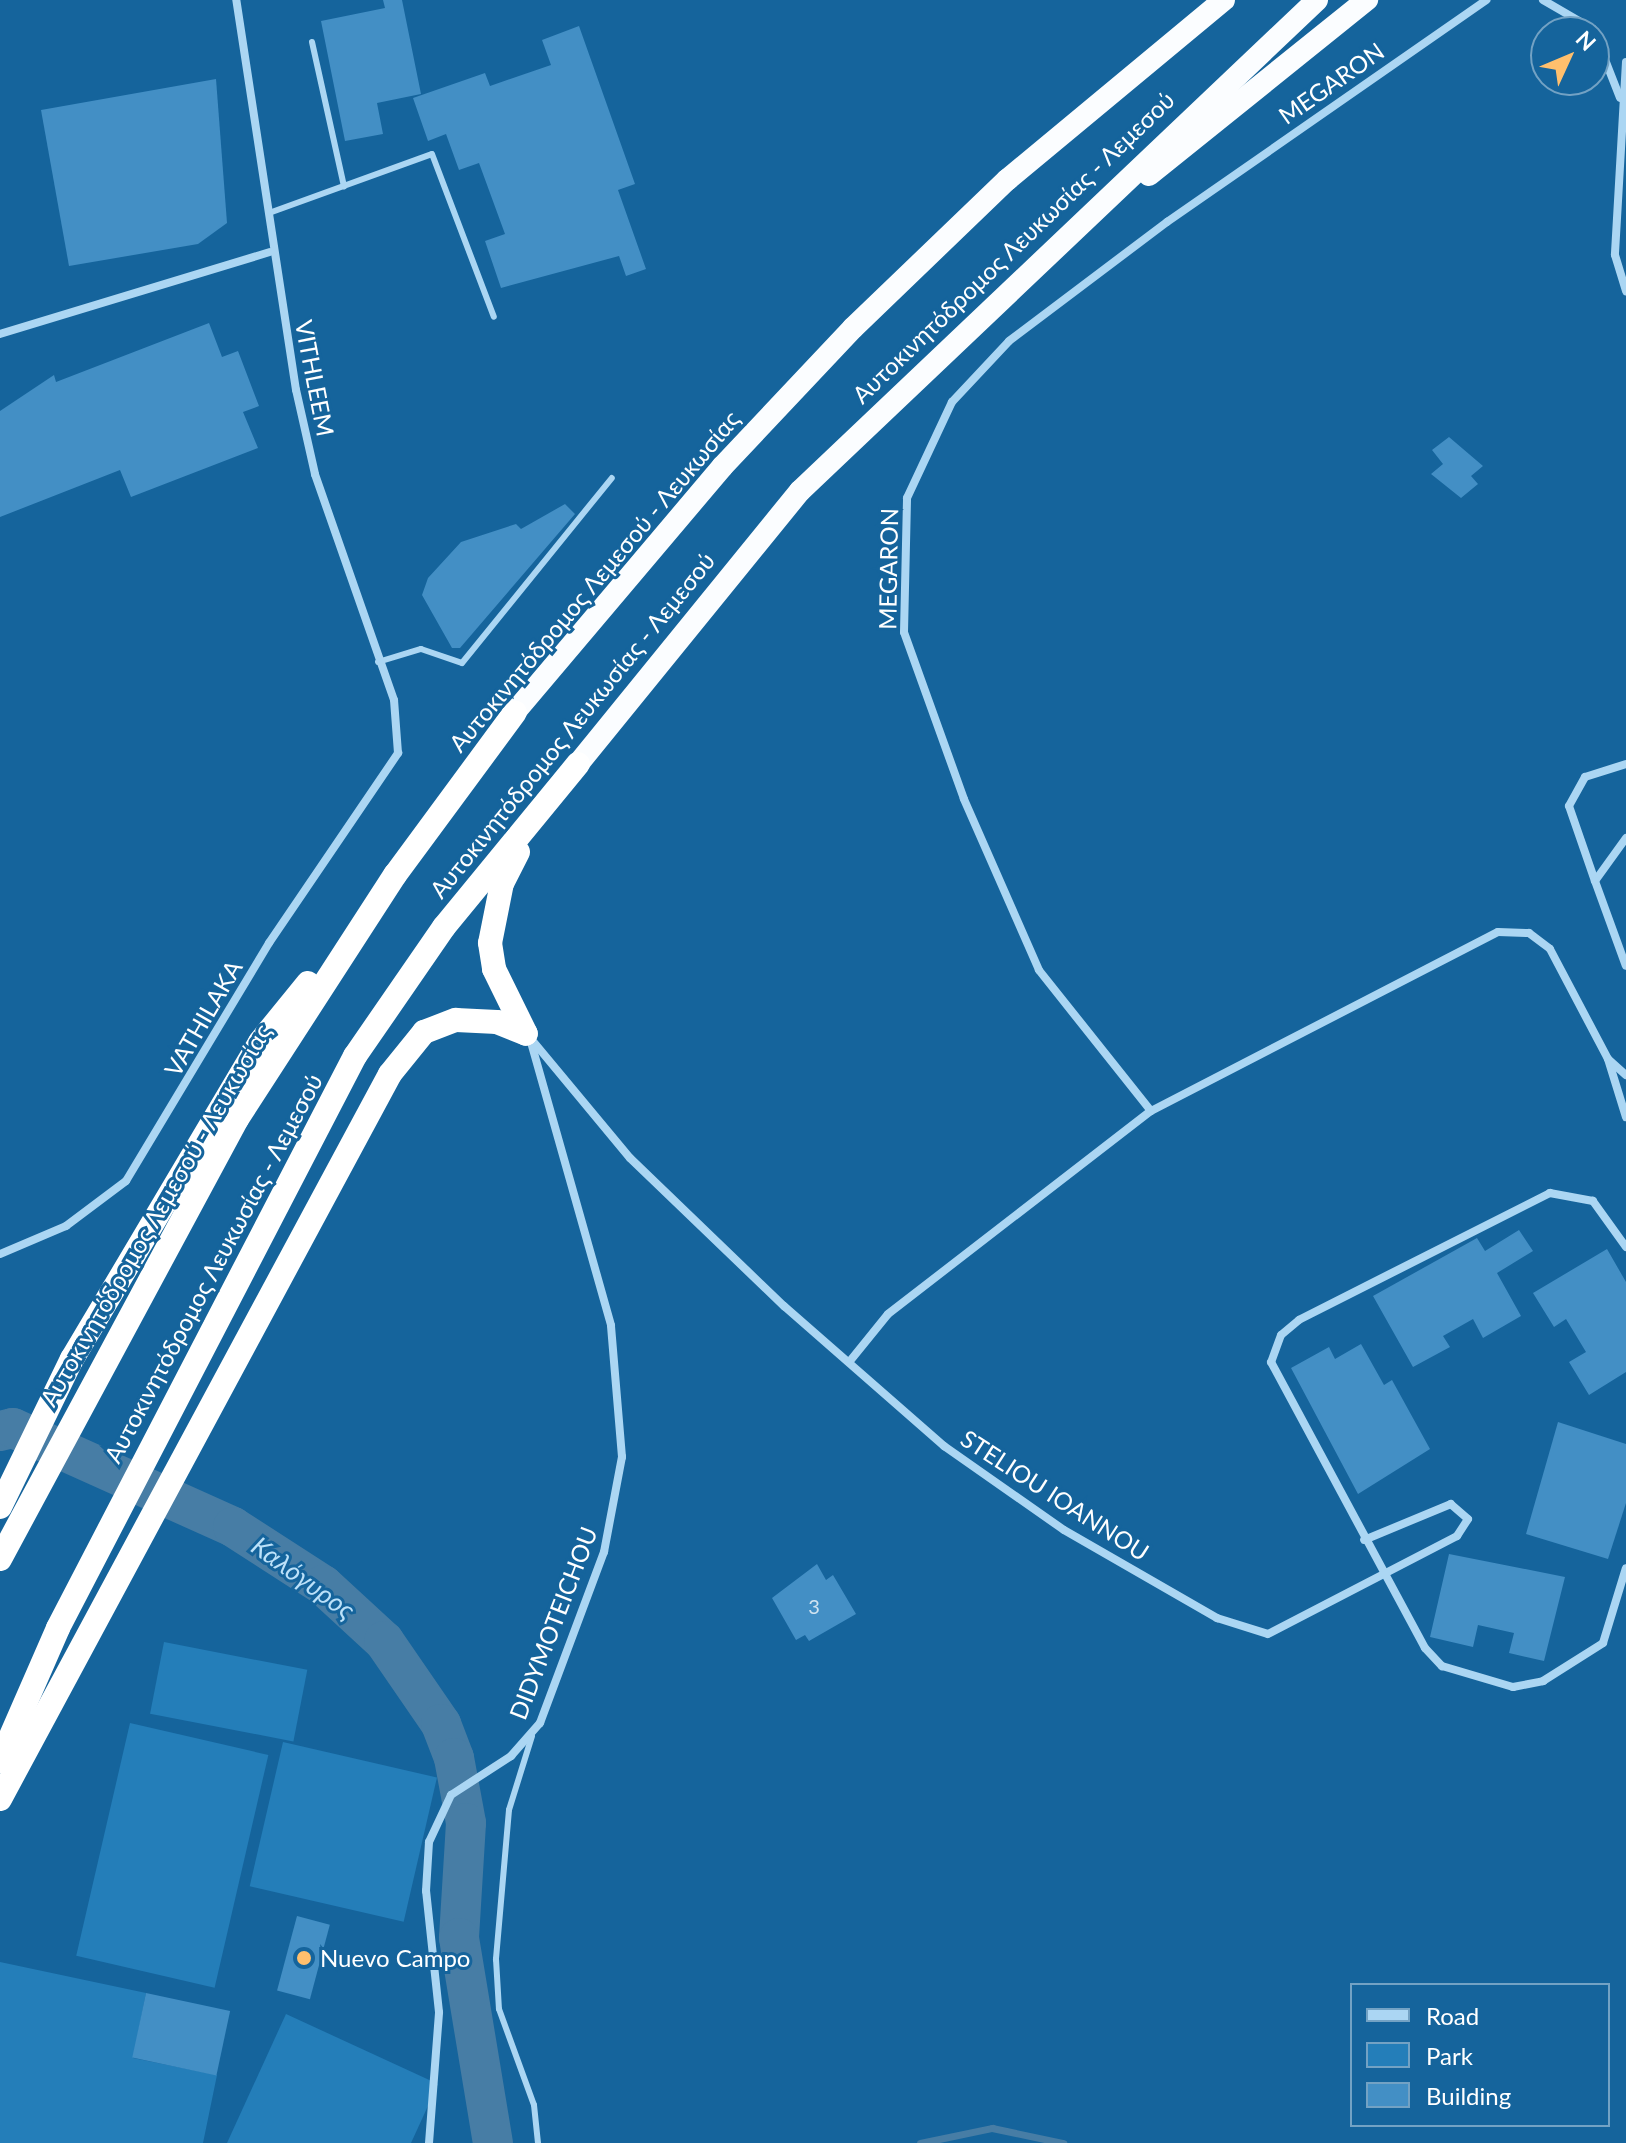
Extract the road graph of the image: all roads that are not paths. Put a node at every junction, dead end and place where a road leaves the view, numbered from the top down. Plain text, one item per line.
1 (236, 0) edge
2 (1224, 0) edge
3 (1317, 0) edge
4 (1367, 0) edge
5 (1487, 0) edge
6 (1543, 0) edge
7 (312, 42) dead end
8 (1626, 62) edge
9 (1622, 107) junction
10 (344, 186) junction
11 (269, 213) junction
12 (1060, 239) junction
13 (270, 252) junction
14 (1626, 291) edge
15 (494, 317) dead end
16 (0, 334) edge
17 (612, 478) dead end
18 (378, 662) junction
19 (515, 712) joint
20 (398, 753) joint
21 (578, 764) joint
22 (1626, 764) edge
23 (536, 814) junction
24 (1626, 838) edge
25 (1595, 881) junction
26 (1626, 966) edge
27 (526, 1034) junction
28 (1608, 1059) junction
29 (1626, 1075) edge
30 (1151, 1111) junction
31 (1626, 1117) edge
32 (1626, 1247) edge
33 (0, 1254) edge
34 (850, 1361) junction
35 (53, 1426) junction
36 (0, 1507) edge
37 (1364, 1540) junction
38 (0, 1559) edge
39 (1626, 1568) edge
40 (1385, 1576) junction
41 (57, 1632) junction
42 (532, 1736) junction
43 (0, 1741) edge
44 (0, 1761) edge
45 (0, 1799) edge
46 (429, 2143) edge
47 (538, 2143) edge

1 - 11 street, VITHLEEM
2 - 19 highway, Αυτοκινητόδρομος Λεμεσού - Λευκωσίας
3 - 12 highway, Αυτοκινητόδρομος Λευκωσίας - Λεμεσού
4 - 12 highway
5 - 30 street, MEGARON
6 - 9 street
7 - 10 lane
8 - 9 street
9 - 14 street
10 - 11 lane
10 - 15 lane
11 - 13 street, VITHLEEM
12 - 21 highway, Αυτοκινητόδρομος Λευκωσίας - Λεμεσού
13 - 16 street
13 - 18 street, VITHLEEM
17 - 18 lane
18 - 20 street, VITHLEEM
19 - 35 highway, Αυτοκινητόδρομος Λεμεσού - Λευκωσίας
20 - 33 street, VATHILAKA
21 - 23 highway, Αυτοκινητόδρομος Λευκωσίας - Λεμεσού
22 - 25 street
23 - 27 highway
23 - 41 highway, Αυτοκινητόδρομος Λευκωσίας - Λεμεσού
24 - 25 street
25 - 26 street
27 - 34 street, STELIOU IOANNOU
27 - 42 street, DIDYMOTEICHOU
27 - 45 highway
28 - 29 street
28 - 30 street
28 - 31 street
30 - 34 street
32 - 37 street
34 - 40 street, STELIOU IOANNOU
35 - 36 highway
35 - 38 highway, Αυτοκινητόδρομος Λεμεσού - Λευκωσίας
37 - 40 street
37 - 40 street, STELIOU IOANNOU
39 - 40 street
41 - 43 highway, Αυτοκινητόδρομος Λευκωσίας - Λεμεσού
41 - 44 highway
42 - 46 street, DIDYMOTEICHOU
42 - 47 lane

